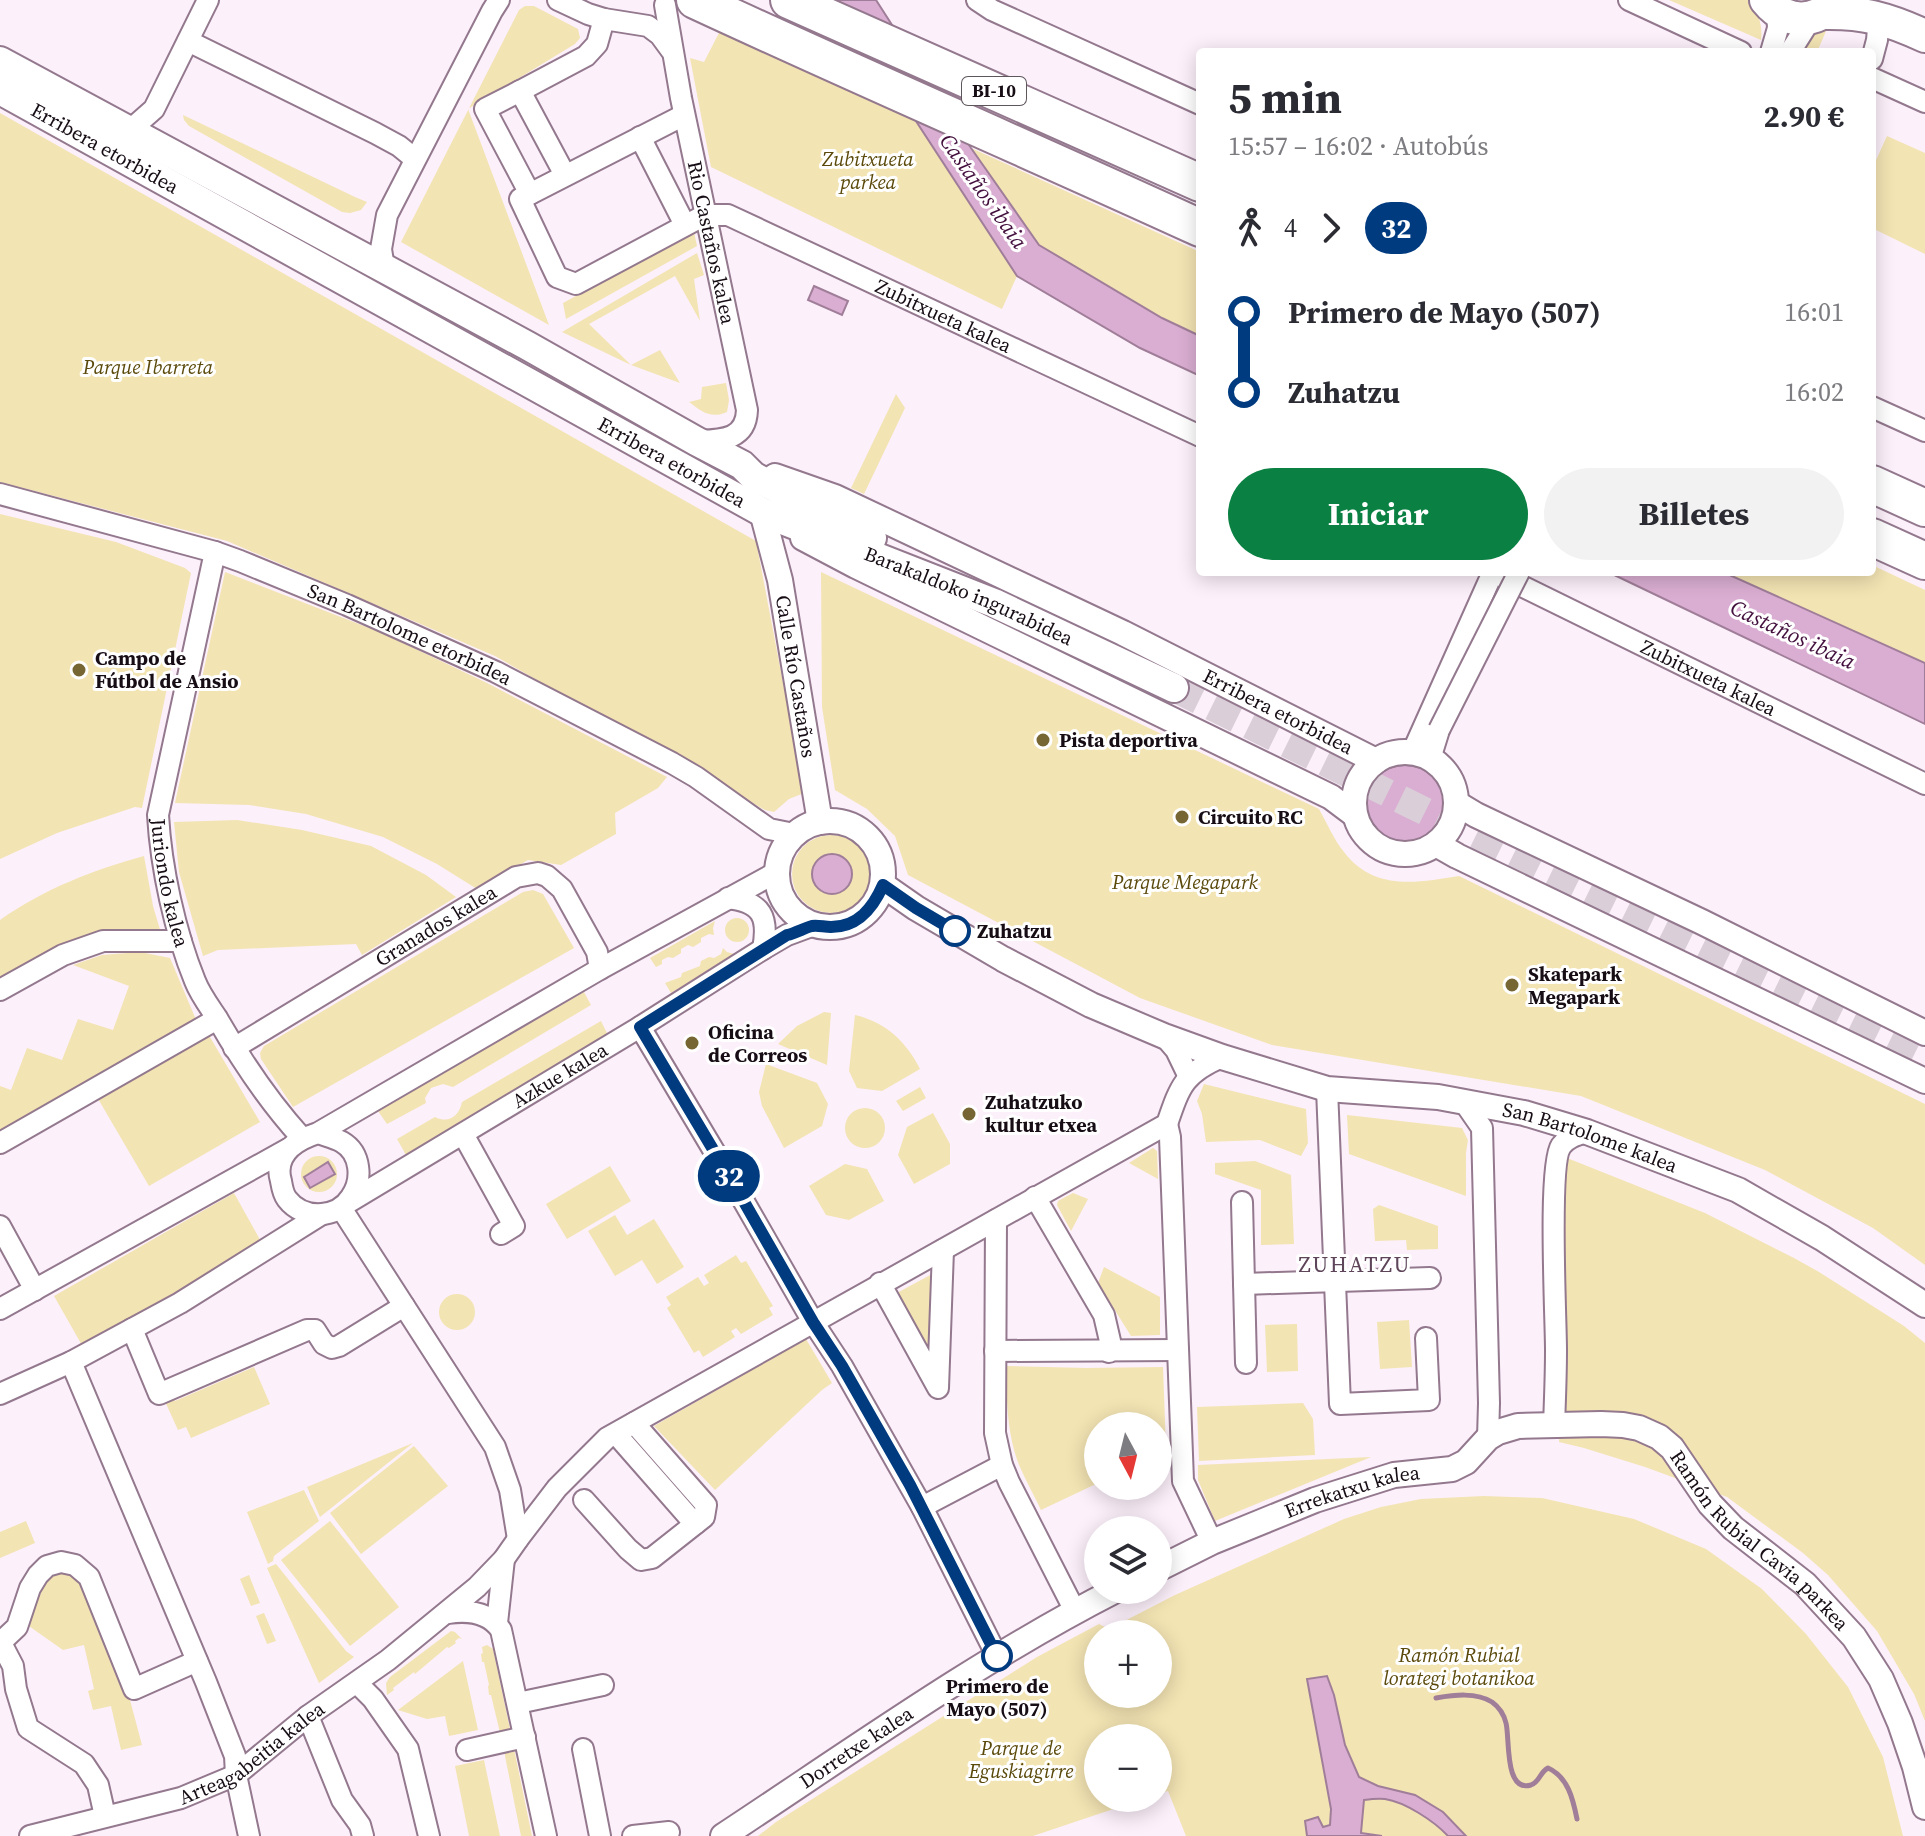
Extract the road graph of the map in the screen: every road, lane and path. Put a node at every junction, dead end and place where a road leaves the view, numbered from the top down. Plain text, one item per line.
1 (208, 0) edge
2 (558, 0) edge
3 (789, 0) edge
4 (1629, 0) edge
5 (497, 2) edge
6 (680, 2) edge
7 (985, 5) edge
8 (1772, 5) edge
9 (1875, 9) edge
10 (1825, 10) edge
11 (604, 19) junction
12 (648, 26) junction
13 (1918, 33) edge
14 (188, 41) junction
15 (1732, 48) edge
16 (1772, 48) edge
17 (1793, 48) edge
18 (1875, 48) edge
19 (673, 52) junction
20 (0, 61) edge
21 (1876, 80) edge
22 (0, 90) edge
23 (520, 91) junction
24 (1196, 102) edge
25 (1925, 102) edge
26 (684, 115) junction
27 (129, 131) junction
28 (640, 137) junction
29 (415, 159) junction
30 (565, 175) junction
31 (1196, 181) edge
32 (530, 194) junction
33 (705, 215) junction
34 (685, 225) junction
35 (1196, 226) edge
36 (384, 268) junction
37 (1876, 409) edge
38 (1925, 431) edge
39 (1196, 434) edge
40 (696, 441) junction
41 (742, 465) junction
42 (1876, 486) edge
43 (0, 494) edge
44 (1925, 508) edge
45 (762, 512) junction
46 (1876, 539) edge
47 (815, 546) junction
48 (215, 552) junction
49 (1925, 561) edge
50 (1491, 576) edge
51 (1501, 576) edge
52 (1517, 576) edge
53 (780, 580) junction
54 (994, 603) junction
55 (1174, 688) tunnel mouth
56 (1421, 756) junction
57 (1376, 761) junction
58 (1925, 784) edge
59 (1456, 803) junction
60 (1355, 815) junction
61 (820, 822) junction
62 (794, 834) junction
63 (1436, 844) junction
64 (777, 872) junction
65 (883, 885) junction
66 (728, 898) junction
67 (814, 925) junction
68 (181, 941) junction
69 (763, 949) junction
70 (600, 969) junction
71 (0, 990) edge
72 (217, 1019) junction
73 (640, 1027) junction
74 (1925, 1033) edge
75 (1164, 1036) junction
76 (234, 1048) junction
77 (1222, 1057) junction
78 (1189, 1077) junction
79 (1925, 1081) edge
80 (1327, 1089) junction
81 (1464, 1102) junction
82 (1167, 1124) junction
83 (1587, 1132) junction
84 (463, 1134) junction
85 (303, 1140) junction
86 (0, 1143) edge
87 (1035, 1197) junction
88 (1242, 1202) dead end
89 (337, 1208) junction
90 (996, 1220) junction
91 (0, 1226) edge
92 (501, 1234) dead end
93 (943, 1250) junction
94 (1430, 1278) dead end
95 (1336, 1282) junction
96 (880, 1283) junction
97 (1244, 1284) junction
98 (35, 1290) junction
99 (1925, 1305) edge
100 (404, 1306) junction
101 (0, 1309) edge
102 (813, 1322) junction
103 (132, 1329) junction
104 (1426, 1338) dead end
105 (1178, 1350) junction
106 (995, 1351) junction
107 (1109, 1352) junction
108 (71, 1362) junction
109 (1246, 1363) dead end
110 (0, 1394) edge
111 (634, 1423) junction
112 (1554, 1425) junction
113 (616, 1434) junction
114 (1488, 1438) junction
115 (1002, 1465) junction
116 (584, 1500) dead end
117 (922, 1507) junction
118 (695, 1524) junction
119 (518, 1539) junction
120 (1212, 1542) junction
121 (504, 1559) junction
122 (1172, 1562) edge
123 (1089, 1604) edge
124 (1075, 1611) junction
125 (448, 1613) junction
126 (497, 1623) junction
127 (0, 1643) edge
128 (997, 1656) junction
129 (197, 1661) junction
130 (357, 1683) junction
131 (603, 1685) dead end
132 (518, 1703) junction
133 (308, 1716) junction
134 (525, 1737) junction
135 (583, 1749) dead end
136 (467, 1750) dead end
137 (236, 1775) junction
138 (1925, 1807) edge
139 (105, 1816) junction
140 (669, 1832) dead end
141 (30, 1836) edge
142 (249, 1836) edge
143 (363, 1836) edge
144 (429, 1836) edge
145 (546, 1836) edge
146 (600, 1836) edge
147 (633, 1836) edge
148 (723, 1836) edge

1 - 14 street
2 - 11 street
3 - 31 highway, BI-10
4 - 15 street
5 - 29 street
6 - 12 street
6 - 19 street, Rio Castaños kalea
6 - 35 highway, BI-10
7 - 24 street
8 - 10 main road
8 - 16 street
9 - 10 main road
9 - 13 main road
9 - 18 street
10 - 17 street
11 - 12 street
11 - 23 street
12 - 19 street
14 - 27 street
14 - 29 street
19 - 26 street, Rio Castaños kalea
20 - 27 main road, Erribera etorbidea
21 - 25 street
22 - 45 main road, Erribera etorbidea
23 - 30 street
23 - 32 street
26 - 28 street
26 - 33 street, Rio Castaños kalea
27 - 36 main road, Erribera etorbidea
28 - 30 street
28 - 34 street
29 - 36 street
30 - 32 street
32 - 34 street
33 - 34 street
33 - 39 street, Zubitxueta kalea
33 - 40 street, Rio Castaños kalea
36 - 40 main road, Erribera etorbidea
37 - 38 street
40 - 41 main road, Erribera etorbidea
41 - 54 main road, Erribera etorbidea
41 - 57 street, Erribera etorbidea
42 - 44 highway
43 - 48 street, San Bartolome etorbidea
45 - 47 street, Erribera etorbidea
45 - 53 street
45 - 54 main road, Barakaldoko ingurabidea
46 - 49 highway
47 - 53 street, Calle Río Castaños
47 - 60 street, Erribera etorbidea
48 - 62 street, San Bartolome etorbidea
48 - 68 street, Juriondo kalea
50 - 56 street
51 - 58 street, Zubitxueta kalea
52 - 56 street, bridge
53 - 61 street, Calle Río Castaños
54 - 55 main road, Barakaldoko ingurabidea
56 - 57 street
56 - 59 street
57 - 60 street
59 - 63 street
59 - 74 street
60 - 63 street
61 - 62 street
61 - 65 street
62 - 64 street
63 - 79 street
64 - 66 street
64 - 67 street
65 - 67 street
65 - 75 street
66 - 69 street
66 - 70 street
67 - 69 street, Azkue kalea
68 - 71 street
68 - 72 street, Juriondo kalea
69 - 73 street, Azkue kalea
70 - 76 street, Granados kalea
70 - 85 street
72 - 76 street, Juriondo kalea
72 - 86 street
73 - 84 street, Azkue kalea
73 - 102 street
75 - 77 street
75 - 78 street
76 - 85 street, Juriondo kalea
77 - 78 street
77 - 80 street, San Bartolome kalea
78 - 82 street
80 - 81 street, San Bartolome kalea
80 - 95 street
81 - 83 street, San Bartolome kalea
81 - 114 street
82 - 87 street, Arteagabeitia kalea
82 - 105 street
83 - 99 street, San Bartolome kalea
83 - 112 street
84 - 89 street, Azkue kalea
84 - 92 street
85 - 89 street
85 - 89 street
85 - 98 street
87 - 90 street, Arteagabeitia kalea
87 - 107 street
88 - 97 street
89 - 100 street
89 - 103 street, Azkue kalea
90 - 93 street, Arteagabeitia kalea
90 - 106 street
91 - 98 street
93 - 96 street, Arteagabeitia kalea
93 - 96 street
94 - 95 street
95 - 97 street
95 - 104 street
96 - 102 street, Arteagabeitia kalea
97 - 109 street
98 - 101 street
100 - 103 street
100 - 119 street
102 - 111 street, Arteagabeitia kalea
102 - 117 street
103 - 108 street, Azkue kalea
105 - 107 street
105 - 120 street
106 - 107 street
106 - 115 street
108 - 110 street, Azkue kalea
108 - 129 street
111 - 113 street, Arteagabeitia kalea
111 - 118 street
112 - 114 street, Ramón Rubial Cavia parkea
112 - 138 street, Ramón Rubial Cavia parkea
113 - 118 street
113 - 119 street, Arteagabeitia kalea
114 - 120 street, Errekatxu kalea
115 - 117 street
115 - 124 street
116 - 118 street
117 - 128 street
119 - 121 street, Arteagabeitia kalea
120 - 122 street
121 - 125 street, Arteagabeitia kalea
121 - 126 street, Arteagabeitia kalea
123 - 124 street, Dorretxe kalea
124 - 128 street, Dorretxe kalea
125 - 126 street
125 - 130 street, Arteagabeitia kalea
126 - 132 street
127 - 129 street
127 - 139 street
128 - 148 street, Dorretxe kalea
129 - 137 street
130 - 133 street, Arteagabeitia kalea
130 - 144 street
131 - 132 street
132 - 134 street
133 - 137 street, Arteagabeitia kalea
133 - 143 street
134 - 136 street
134 - 145 street
135 - 146 street
137 - 139 street, Arteagabeitia kalea
137 - 142 street
139 - 141 street, Arteagabeitia kalea
140 - 147 street

